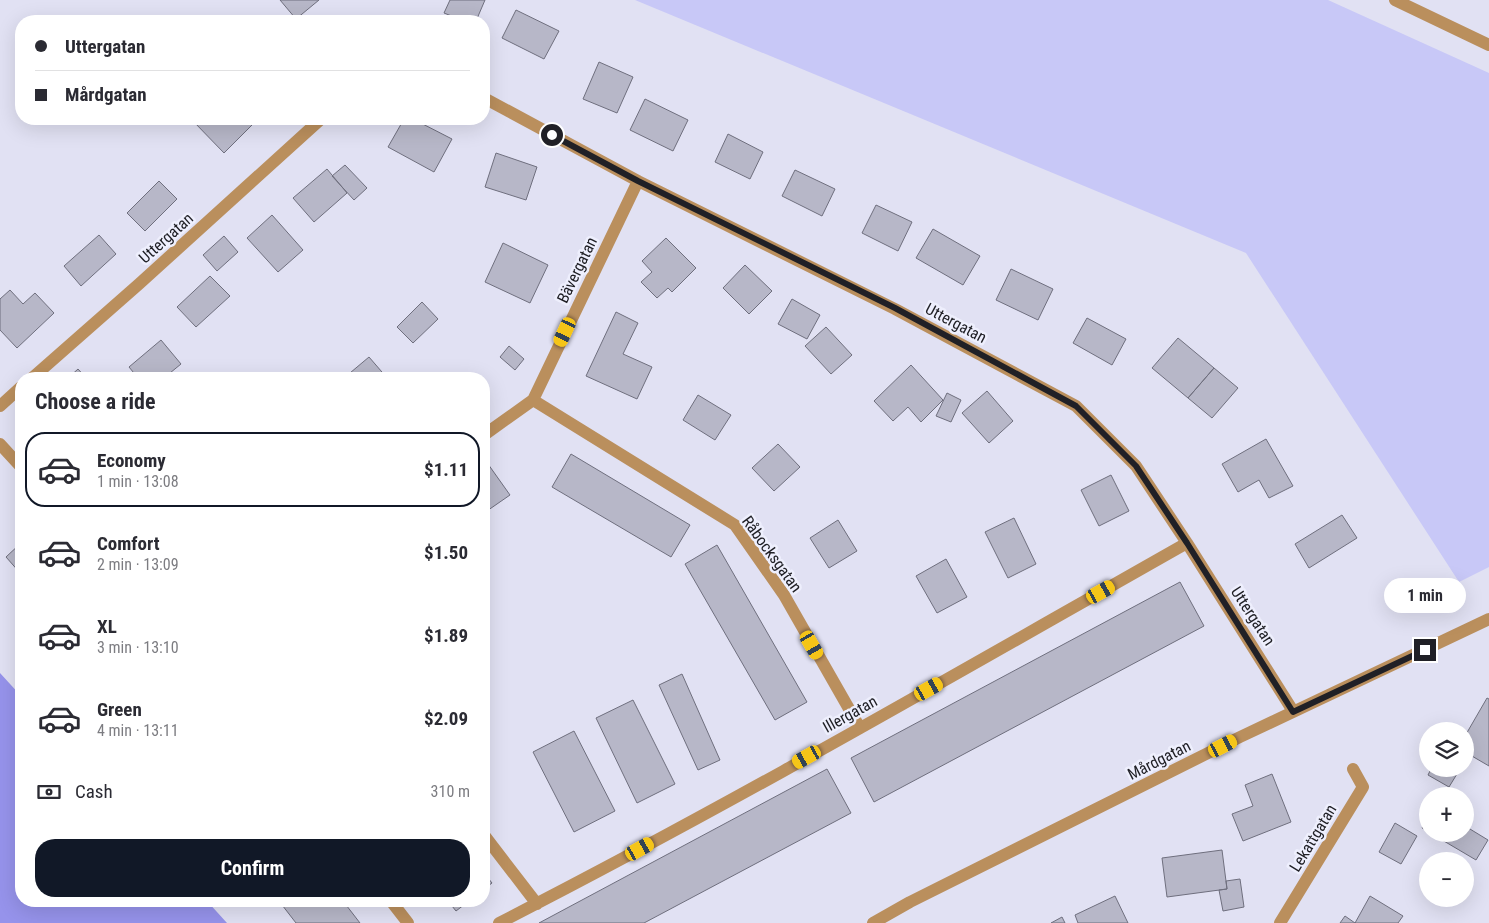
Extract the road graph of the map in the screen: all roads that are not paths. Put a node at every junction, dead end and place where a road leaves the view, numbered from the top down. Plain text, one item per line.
1 (1395, 0) edge
2 (1489, 45) edge
3 (490, 101) edge
4 (314, 125) edge
5 (638, 181) junction
6 (39, 372) edge
7 (15, 392) edge
8 (533, 400) junction
9 (0, 406) edge
10 (490, 431) edge
11 (0, 444) edge
12 (15, 460) edge
13 (1187, 543) junction
14 (1489, 619) edge
15 (1293, 712) junction
16 (860, 728) junction
17 (1353, 769) dead end
18 (490, 843) edge
19 (537, 904) junction
20 (396, 907) edge
21 (408, 923) edge
22 (499, 923) edge
23 (873, 923) edge
24 (1280, 923) edge

1 - 2 street
3 - 5 street, Uttergatan
4 - 6 street, Uttergatan
5 - 8 street, Bävergatan
5 - 13 street, Uttergatan
7 - 9 street
8 - 10 street, Bävergatan
8 - 16 street, Råbocksgatan
11 - 12 street
13 - 15 street, Uttergatan
13 - 16 street, Illergatan
14 - 15 street, Mårdgatan
15 - 23 street, Mårdgatan
16 - 19 street, Illergatan
17 - 24 street, Lekattgatan
18 - 19 street
19 - 22 street, Illergatan
20 - 21 street

